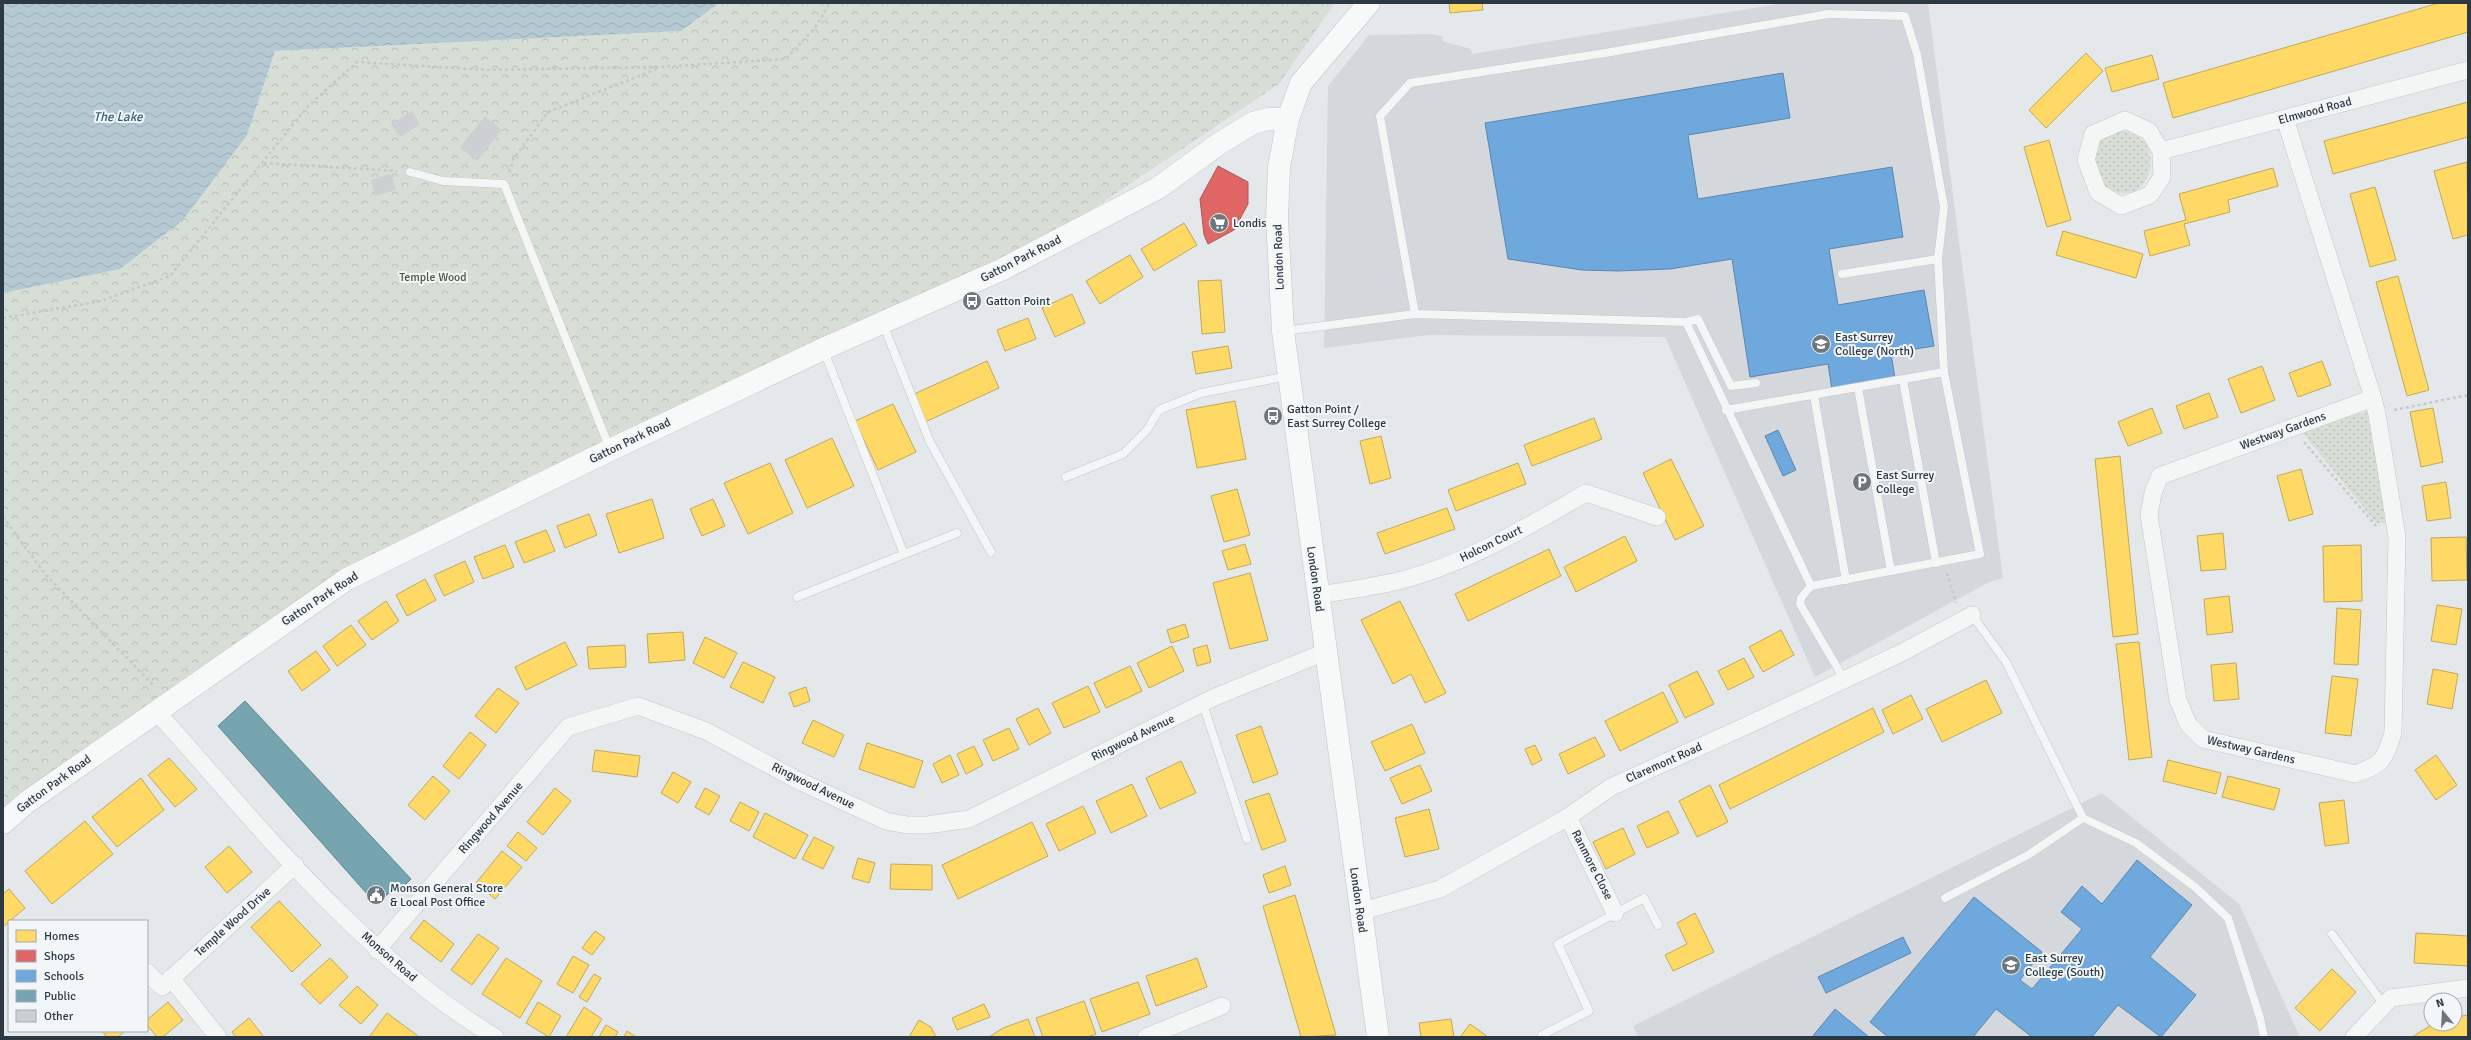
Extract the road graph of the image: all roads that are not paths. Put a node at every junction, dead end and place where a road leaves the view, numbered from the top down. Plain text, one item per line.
1 (1369, 3) edge
2 (2468, 70) edge
3 (1288, 119) junction
4 (2285, 119) junction
5 (2161, 150) junction
6 (410, 172) road end
7 (1938, 259) junction
8 (1842, 274) dead end
9 (1415, 314) junction
10 (1686, 322) junction
11 (882, 323) junction
12 (1283, 331) junction
13 (823, 349) junction
14 (1944, 372) junction
15 (1289, 376) junction
16 (1903, 380) junction
17 (1756, 383) dead end
18 (1858, 388) junction
19 (1814, 396) junction
20 (2375, 406) junction
21 (1726, 410) junction
22 (610, 450) junction
23 (1066, 477) dead end
24 (1657, 517) dead end
25 (957, 533) dead end
26 (991, 552) dead end
27 (904, 554) junction
28 (1940, 562) junction
29 (1891, 571) junction
30 (1846, 580) junction
31 (1810, 586) junction
32 (1318, 595) junction
33 (797, 597) dead end
34 (1968, 617) joint
35 (1325, 652) junction
36 (1844, 679) junction
37 (158, 702) junction
38 (1203, 704) junction
39 (1568, 817) junction
40 (2083, 818) junction
41 (3, 823) edge
42 (1247, 839) dead end
43 (295, 865) junction
44 (1945, 898) dead end
45 (1359, 912) junction
46 (1616, 912) junction
47 (1658, 925) dead end
48 (2332, 934) dead end
49 (377, 950) junction
50 (148, 973) edge
51 (171, 978) junction
52 (2468, 988) edge
53 (1222, 1006) dead end
54 (2384, 1006) junction
55 (1542, 1035) dead end
56 (218, 1037) edge
57 (495, 1037) edge
58 (1146, 1037) edge
59 (1378, 1037) edge
60 (2264, 1037) edge
61 (2354, 1037) edge

1 - 3 main road, London Road
2 - 4 street, Elmwood Road
3 - 11 main road, Gatton Park Road
3 - 12 main road, London Road
4 - 5 street, Elmwood Road
4 - 20 street, Westway Gardens
5 - 5 street
6 - 22 lane
7 - 8 lane
7 - 9 lane
7 - 14 lane
9 - 10 lane
9 - 12 lane
10 - 17 lane
10 - 21 lane
11 - 13 main road, Gatton Park Road
11 - 26 lane
12 - 15 main road, London Road
13 - 22 main road, Gatton Park Road
13 - 27 lane
14 - 16 lane
14 - 28 lane
15 - 23 lane
15 - 32 main road, London Road
16 - 18 lane
16 - 28 lane
18 - 19 lane
18 - 29 lane
19 - 21 lane
19 - 30 lane
20 - 20 street, Westway Gardens
21 - 31 lane
22 - 37 main road, Gatton Park Road
24 - 32 street, Holcon Court
25 - 27 lane
27 - 33 lane
28 - 29 lane
29 - 30 lane
30 - 31 lane
31 - 36 lane
32 - 35 main road, London Road
34 - 36 street, Claremont Road
34 - 40 lane
35 - 38 street, Ringwood Avenue
35 - 45 main road, London Road
36 - 39 street, Claremont Road
37 - 41 main road, Gatton Park Road
37 - 43 street, Monson Road
38 - 42 lane
38 - 49 street, Ringwood Avenue
39 - 45 street, Claremont Road
39 - 46 street, Ranmore Close
40 - 44 lane
40 - 60 lane
43 - 49 street, Monson Road
43 - 51 street, Temple Wood Drive
45 - 59 main road, London Road
46 - 47 lane
46 - 55 lane
48 - 54 lane
49 - 57 street, Monson Road
50 - 51 street, Temple Wood Drive
51 - 56 street
52 - 54 street
53 - 58 street
54 - 61 street

